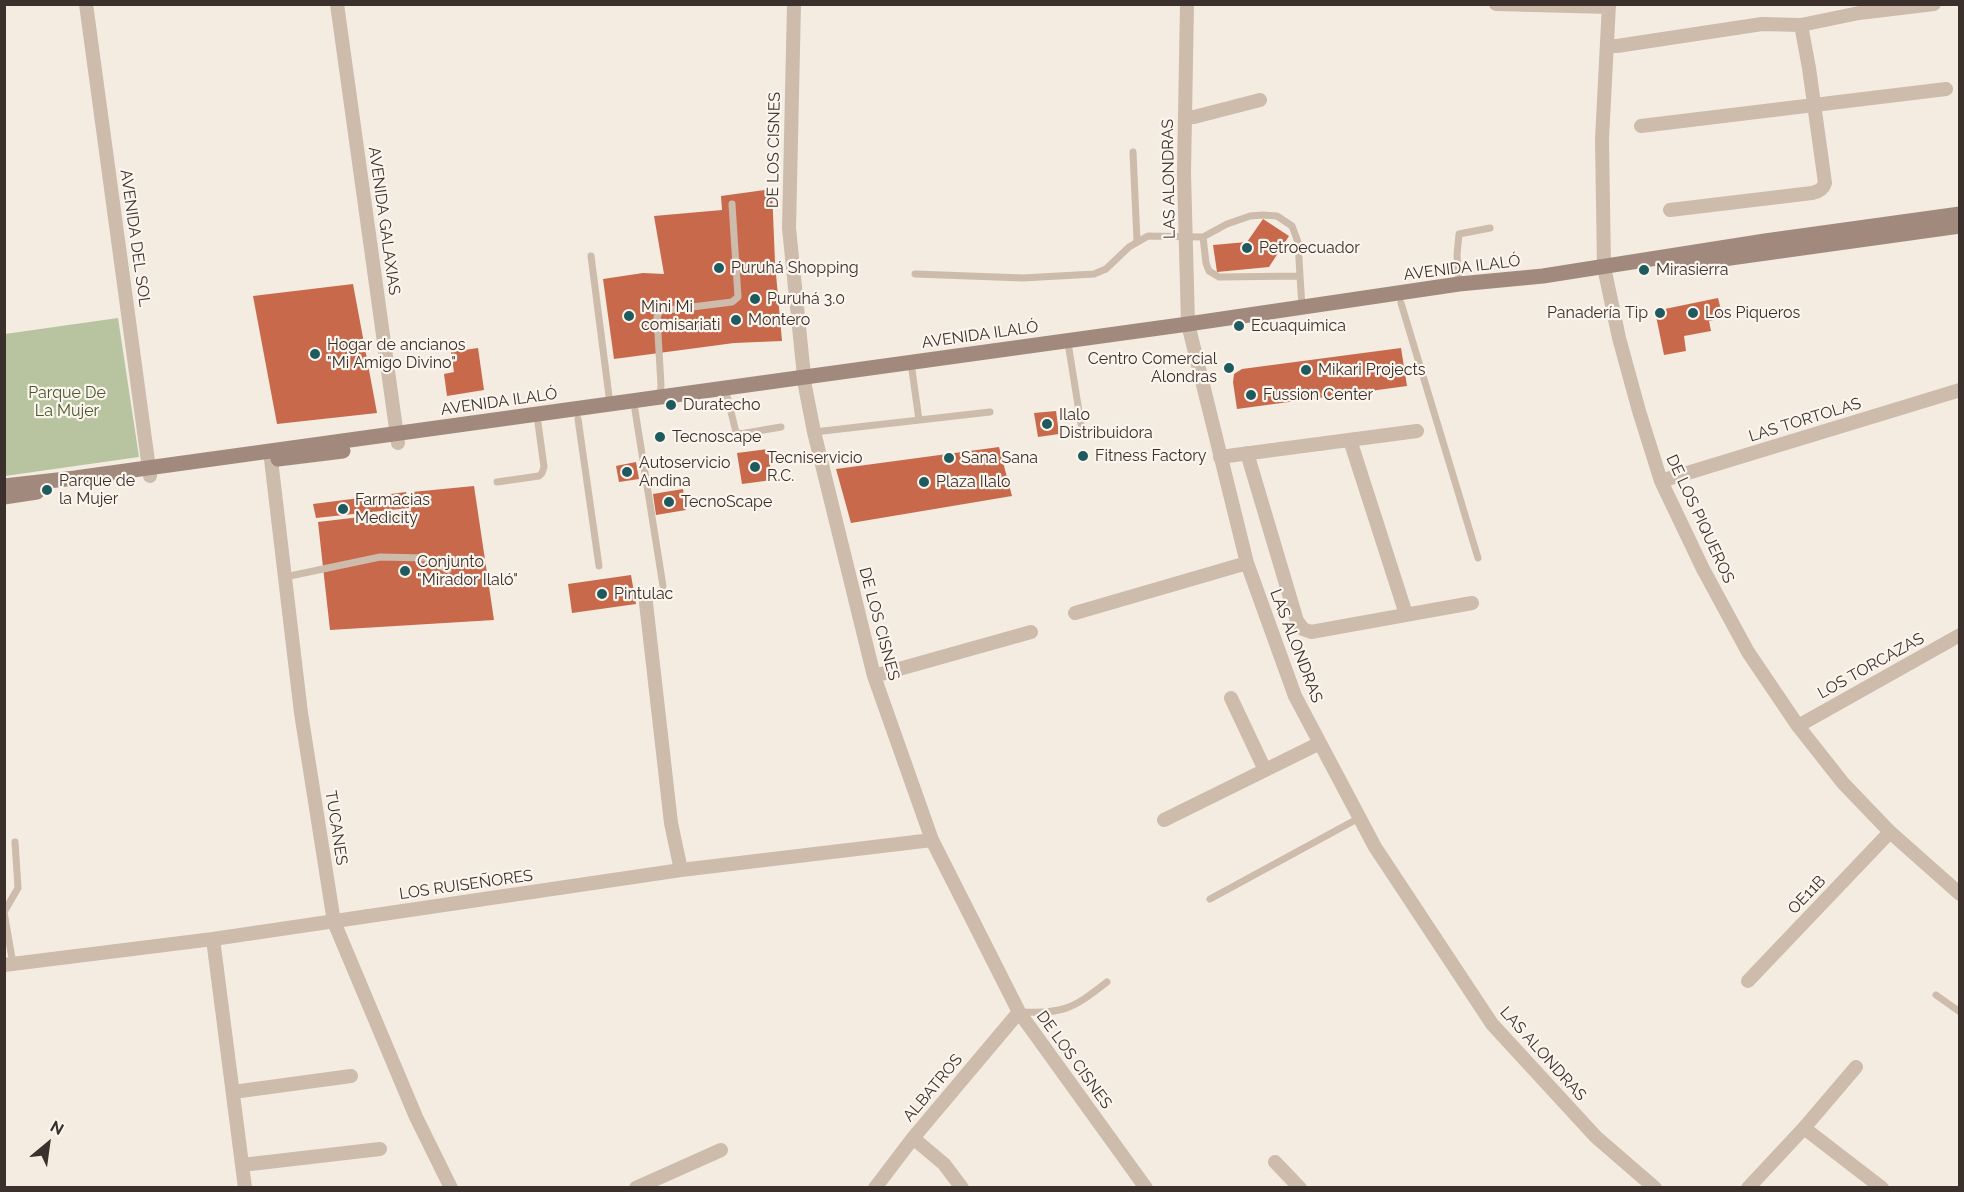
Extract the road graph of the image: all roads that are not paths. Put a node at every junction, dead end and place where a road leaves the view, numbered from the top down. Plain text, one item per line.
1 (86, 4) edge
2 (337, 4) edge
3 (794, 4) edge
4 (1187, 4) edge
5 (1496, 4) edge
6 (1934, 4) edge
7 (1609, 6) edge
8 (1801, 25) junction
9 (1607, 46) junction
10 (1946, 89) dead end
11 (1260, 100) dead end
12 (1814, 105) junction
13 (1185, 117) junction
14 (1641, 126) dead end
15 (1132, 152) dead end
16 (732, 204) dead end
17 (1671, 210) dead end
18 (1959, 214) edge
19 (1959, 226) edge
20 (1490, 228) dead end
21 (1186, 237) junction
22 (1203, 237) junction
23 (1137, 241) junction
24 (591, 256) dead end
25 (1605, 271) junction
26 (915, 274) dead end
27 (1300, 276) junction
28 (1460, 284) junction
29 (1401, 303) junction
30 (1302, 307) junction
31 (1189, 329) junction
32 (1069, 349) junction
33 (912, 370) junction
34 (804, 382) junction
35 (1959, 390) edge
36 (727, 396) junction
37 (660, 397) junction
38 (610, 404) junction
39 (635, 410) junction
40 (990, 412) dead end
41 (578, 419) junction
42 (919, 420) junction
43 (538, 423) junction
44 (1081, 424) dead end
45 (782, 427) dead end
46 (1417, 431) dead end
47 (814, 432) junction
48 (397, 438) junction
49 (1350, 440) junction
50 (1247, 453) junction
51 (271, 455) junction
52 (1220, 457) junction
53 (149, 472) junction
54 (1661, 481) junction
55 (497, 482) dead end
56 (4, 486) edge
57 (4, 497) edge
58 (1478, 558) dead end
59 (1247, 562) junction
60 (599, 566) dead end
61 (448, 570) dead end
62 (285, 577) junction
63 (663, 586) dead end
64 (646, 603) dead end
65 (1472, 603) dead end
66 (1075, 613) dead end
67 (1406, 614) junction
68 (1031, 632) dead end
69 (1959, 635) edge
70 (874, 676) junction
71 (1230, 698) dead end
72 (1798, 726) junction
73 (1320, 742) junction
74 (1265, 770) junction
75 (1359, 818) junction
76 (1164, 820) dead end
77 (1890, 832) junction
78 (932, 840) junction
79 (15, 842) dead end
80 (681, 870) junction
81 (1959, 894) edge
82 (1210, 899) dead end
83 (4, 912) edge
84 (334, 922) junction
85 (213, 939) junction
86 (9, 965) edge
87 (1748, 981) dead end
88 (1107, 982) dead end
89 (1936, 995) dead end
90 (1019, 1012) junction
91 (1959, 1012) edge
92 (1856, 1067) dead end
93 (351, 1076) dead end
94 (232, 1092) junction
95 (1804, 1128) junction
96 (913, 1138) junction
97 (380, 1149) dead end
98 (721, 1150) dead end
99 (1275, 1162) dead end
100 (242, 1165) junction
101 (245, 1188) edge
102 (451, 1188) edge
103 (636, 1188) edge
104 (875, 1188) edge
105 (962, 1188) edge
106 (1146, 1188) edge
107 (1300, 1188) edge
108 (1655, 1188) edge
109 (1748, 1188) edge
110 (1882, 1188) edge

1 - 53 street, AVENIDA DEL SOL
2 - 48 street, AVENIDA GALAXIAS
3 - 34 street, DE LOS CISNES
4 - 13 street, LAS ALONDRAS
5 - 7 street
6 - 8 street
7 - 9 street, DE LOS PIQUEROS
8 - 9 street
8 - 12 street
9 - 25 street, DE LOS PIQUEROS
10 - 12 street
11 - 13 street
12 - 14 street
12 - 17 street
13 - 21 street, LAS ALONDRAS
15 - 23 lane
16 - 37 lane
18 - 25 main road, AVENIDA ILALÓ
19 - 25 main road, AVENIDA ILALÓ
20 - 28 lane
21 - 22 lane
21 - 23 lane
21 - 31 street, LAS ALONDRAS
22 - 27 lane
22 - 27 lane
23 - 26 lane
24 - 38 lane
25 - 28 main road, AVENIDA ILALÓ
25 - 29 main road, AVENIDA ILALÓ
25 - 54 street, DE LOS PIQUEROS
27 - 30 lane
28 - 30 main road, AVENIDA ILALÓ
29 - 31 main road, AVENIDA ILALÓ
29 - 58 lane
30 - 31 main road, AVENIDA ILALÓ
31 - 32 main road, AVENIDA ILALÓ
31 - 34 main road, AVENIDA ILALÓ
31 - 52 street, LAS ALONDRAS
32 - 33 main road, AVENIDA ILALÓ
32 - 44 lane
33 - 34 main road, AVENIDA ILALÓ
33 - 42 lane
34 - 36 main road, AVENIDA ILALÓ
34 - 37 main road, AVENIDA ILALÓ
34 - 47 street, DE LOS CISNES
35 - 54 street, LAS TORTOLAS
36 - 39 main road, AVENIDA ILALÓ
36 - 45 lane
37 - 38 main road, AVENIDA ILALÓ
38 - 48 main road, AVENIDA ILALÓ
39 - 41 main road, AVENIDA ILALÓ
39 - 63 lane
40 - 42 lane
41 - 43 main road, AVENIDA ILALÓ
41 - 60 lane
42 - 47 lane
43 - 48 main road, AVENIDA ILALÓ
43 - 55 lane
46 - 49 street
47 - 70 street, DE LOS CISNES
48 - 51 main road, AVENIDA ILALÓ
49 - 50 street
49 - 67 street
50 - 52 street
50 - 67 street
51 - 53 main road, AVENIDA ILALÓ
51 - 62 street, TUCANES
52 - 59 street, LAS ALONDRAS
53 - 56 main road, AVENIDA ILALÓ
53 - 57 main road, AVENIDA ILALÓ
54 - 72 street, DE LOS PIQUEROS
59 - 66 street
59 - 73 street, LAS ALONDRAS
61 - 62 lane
62 - 84 street, TUCANES
64 - 80 street
65 - 67 street
68 - 70 street
69 - 72 street, LOS TORCAZAS
70 - 78 street, DE LOS CISNES
71 - 74 street
72 - 77 street, DE LOS PIQUEROS
73 - 74 street
73 - 75 street, LAS ALONDRAS
74 - 76 street
75 - 82 lane
75 - 108 street, LAS ALONDRAS
77 - 81 street, DE LOS PIQUEROS
77 - 87 street, OE11B
78 - 80 street, LOS RUISEÑORES
78 - 90 street, DE LOS CISNES
79 - 83 lane
80 - 84 street, LOS RUISEÑORES
83 - 86 lane
84 - 85 street, LOS RUISEÑORES
84 - 102 street, TUCANES
85 - 86 street, LOS RUISEÑORES
85 - 94 street
88 - 90 lane
89 - 91 lane
90 - 96 street, ALBATROS
90 - 106 street, DE LOS CISNES
92 - 95 street
93 - 94 street
94 - 100 street
95 - 109 street
95 - 110 street
96 - 104 street, ALBATROS
96 - 105 street
97 - 100 street
98 - 103 street
99 - 107 street
100 - 101 street

